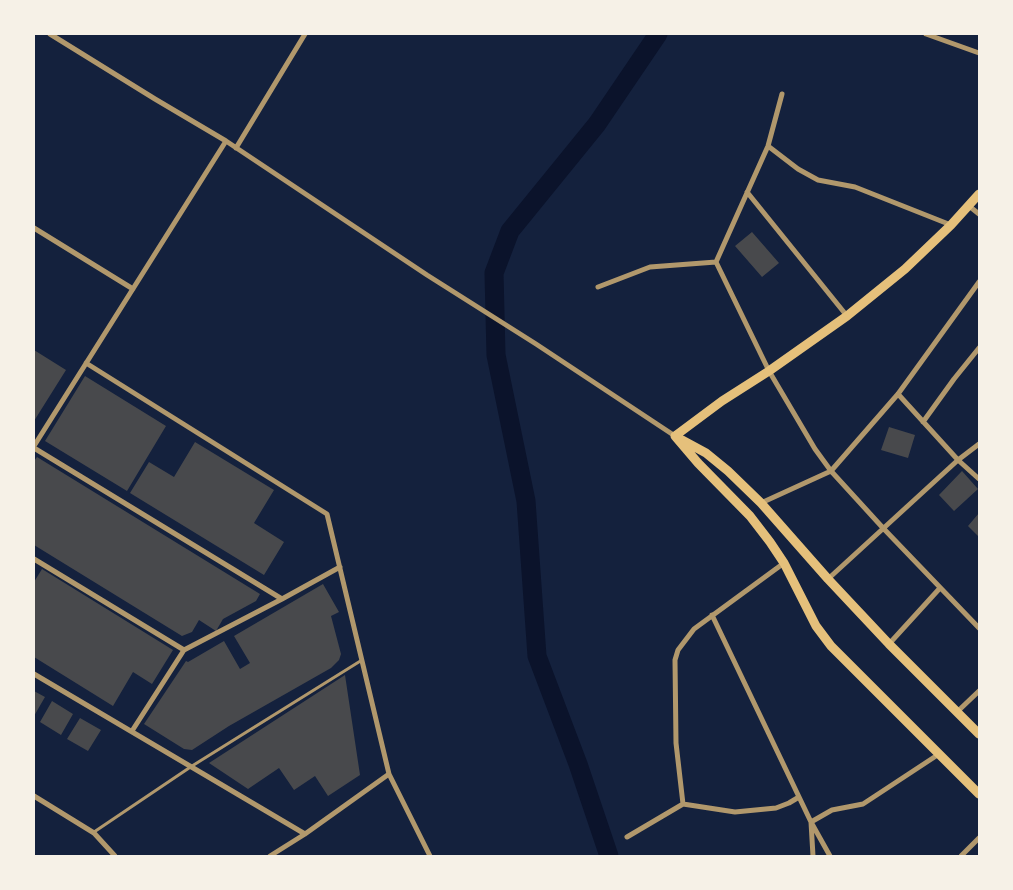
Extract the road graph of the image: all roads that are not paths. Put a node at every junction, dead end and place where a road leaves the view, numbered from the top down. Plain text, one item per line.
1 (50, 34) edge
2 (305, 34) edge
3 (926, 34) edge
4 (979, 53) edge
5 (782, 94) dead end
6 (226, 140) junction
7 (768, 146) junction
8 (236, 148) junction
9 (747, 192) junction
10 (979, 194) edge
11 (968, 206) junction
12 (979, 214) edge
13 (951, 225) junction
14 (34, 228) edge
15 (716, 262) junction
16 (979, 282) edge
17 (598, 287) dead end
18 (133, 288) junction
19 (847, 316) junction
20 (979, 348) edge
21 (86, 363) junction
22 (769, 372) junction
23 (898, 394) junction
24 (923, 422) junction
25 (675, 436) junction
26 (979, 444) edge
27 (34, 447) edge
28 (958, 460) junction
29 (831, 471) junction
30 (979, 479) edge
31 (761, 503) junction
32 (883, 528) junction
33 (34, 559) edge
34 (784, 563) junction
35 (340, 567) junction
36 (828, 579) junction
37 (940, 588) junction
38 (282, 599) junction
39 (712, 615) junction
40 (979, 628) edge
41 (889, 644) junction
42 (184, 650) junction
43 (362, 660) junction
44 (34, 674) edge
45 (979, 691) edge
46 (957, 712) junction
47 (132, 731) junction
48 (979, 734) edge
49 (939, 754) junction
50 (192, 766) junction
51 (389, 774) junction
52 (979, 794) edge
53 (34, 796) edge
54 (799, 796) junction
55 (684, 804) junction
56 (811, 822) junction
57 (94, 833) junction
58 (305, 834) junction
59 (626, 837) dead end
60 (979, 838) edge
61 (115, 856) edge
62 (270, 856) edge
63 (430, 856) edge
64 (813, 856) edge
65 (830, 856) edge
66 (961, 856) edge

1 - 6 street
2 - 8 street
3 - 4 street
5 - 7 street
6 - 8 street
6 - 18 street
7 - 9 street
7 - 13 street
8 - 25 street
9 - 15 street
9 - 19 street
10 - 11 main road
11 - 12 street
11 - 13 main road
13 - 19 main road
14 - 18 street
15 - 17 street
15 - 22 street
16 - 23 street
18 - 21 street
19 - 22 main road
20 - 24 street
21 - 27 street
21 - 35 street
22 - 25 main road
22 - 29 street
23 - 24 street
23 - 29 street
24 - 28 street
25 - 31 main road
25 - 34 main road
26 - 28 street
27 - 38 street
28 - 30 street
28 - 32 street
29 - 31 street
29 - 32 street
31 - 36 main road
32 - 36 street
32 - 37 street
33 - 42 street
34 - 39 street
34 - 49 main road
35 - 38 street
35 - 43 street
36 - 41 main road
37 - 40 street
37 - 41 street
38 - 42 street
39 - 54 street
39 - 55 street
41 - 46 main road
42 - 47 street
43 - 50 lane
43 - 51 street
44 - 47 street
45 - 46 street
46 - 48 main road
47 - 50 street
49 - 52 main road
49 - 56 street
50 - 57 lane
50 - 58 street
51 - 58 street
51 - 63 street
53 - 57 street
54 - 55 street
54 - 56 street
55 - 59 street
56 - 64 street
56 - 65 street
57 - 61 street
58 - 62 street
60 - 66 street

